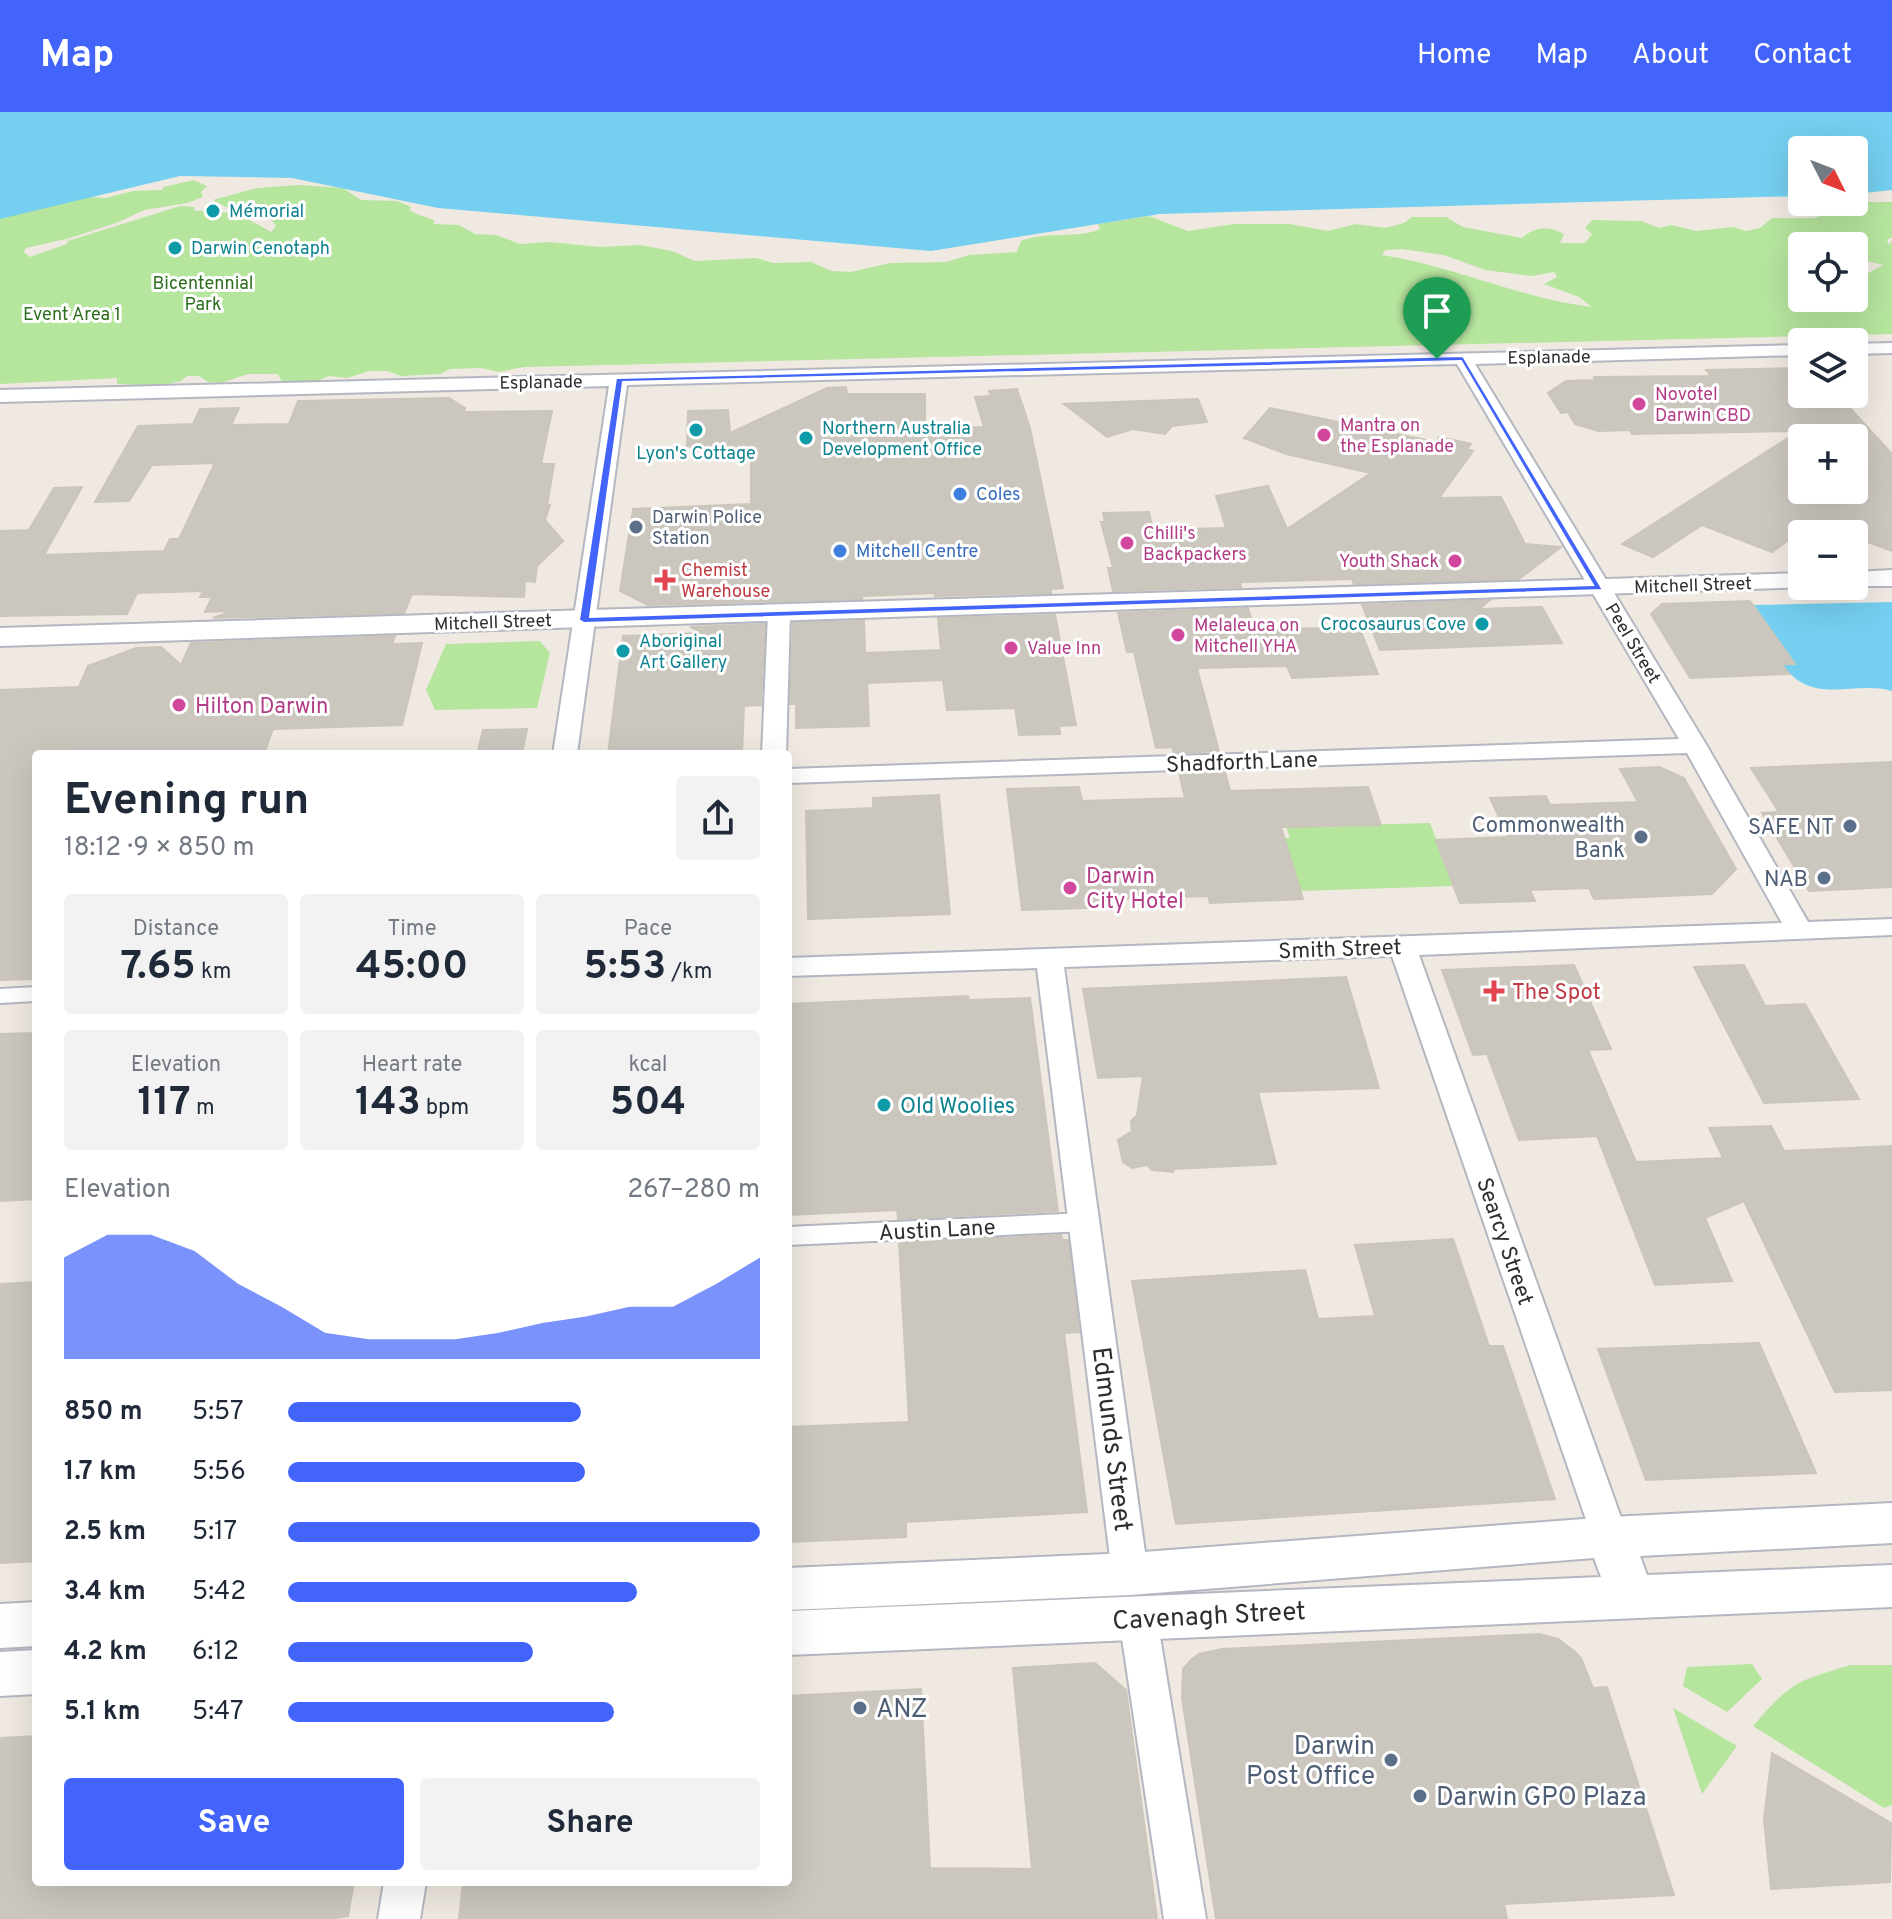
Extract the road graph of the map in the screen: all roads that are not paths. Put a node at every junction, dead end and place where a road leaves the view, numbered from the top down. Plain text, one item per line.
1 (1892, 348) edge
2 (1868, 349) edge
3 (1788, 350) edge
4 (1463, 359) junction
5 (619, 380) junction
6 (0, 396) edge
7 (1892, 578) edge
8 (1868, 579) edge
9 (1788, 581) edge
10 (1599, 588) junction
11 (779, 614) junction
12 (584, 620) junction
13 (0, 637) edge
14 (1695, 746) junction
15 (566, 750) edge
16 (774, 750) edge
17 (792, 776) edge
18 (1892, 927) edge
19 (1799, 930) junction
20 (1402, 945) junction
21 (1049, 958) junction
22 (792, 967) edge
23 (32, 994) edge
24 (0, 996) edge
25 (1086, 1222) junction
26 (792, 1236) edge
27 (1892, 1523) edge
28 (1610, 1537) junction
29 (1892, 1586) edge
30 (792, 1589) edge
31 (1134, 1596) junction
32 (1631, 1596) junction
33 (32, 1624) edge
34 (0, 1626) edge
35 (792, 1633) edge
36 (32, 1672) edge
37 (0, 1674) edge
38 (404, 1886) edge
39 (399, 1919) edge
40 (1185, 1919) edge

1 - 2 street
3 - 4 street, Esplanade
4 - 5 street, Esplanade
4 - 10 street, Peel Street
5 - 6 street, Esplanade
5 - 12 street
7 - 8 street
9 - 10 street, Mitchell Street
10 - 11 street, Mitchell Street
10 - 14 street, Peel Street
11 - 12 street, Mitchell Street
11 - 16 street
12 - 13 street, Mitchell Street
12 - 15 street
14 - 17 street, Shadforth Lane
14 - 19 street, Peel Street
18 - 19 street, Smith Street
19 - 20 street, Smith Street
20 - 21 street, Smith Street
20 - 28 street, Searcy Street
21 - 22 street, Smith Street
21 - 25 street, Edmunds Street
23 - 24 street
25 - 26 street, Austin Lane
25 - 31 street, Edmunds Street
27 - 28 street, Cavenagh Street
28 - 31 street, Cavenagh Street
28 - 32 street
29 - 32 street, Cavenagh Street
30 - 31 street, Cavenagh Street
31 - 32 street, Cavenagh Street
31 - 35 street, Cavenagh Street
31 - 40 street, Edmunds Street
33 - 34 street
36 - 37 street
38 - 39 street

